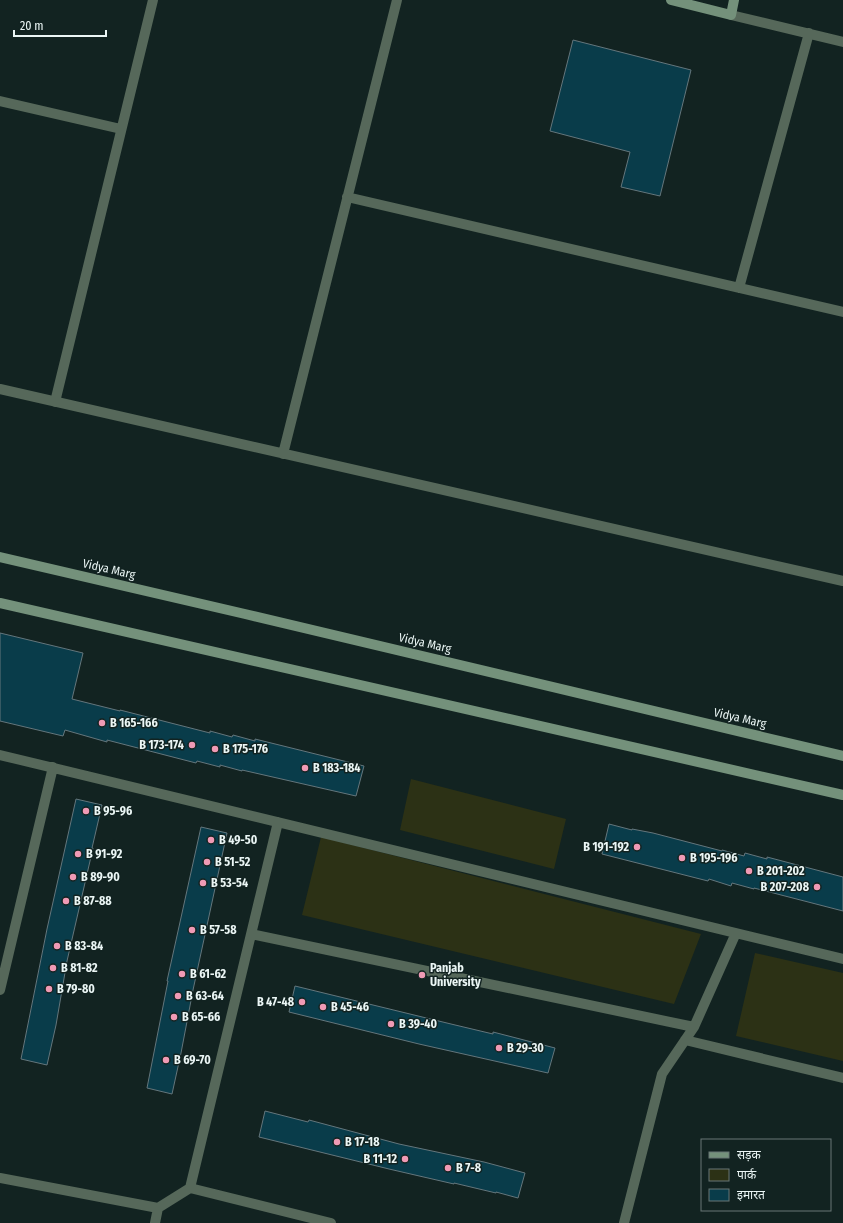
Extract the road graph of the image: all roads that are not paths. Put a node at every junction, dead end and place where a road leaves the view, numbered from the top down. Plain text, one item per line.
1 (153, 0) edge
2 (397, 0) edge
3 (671, 0) edge
4 (734, 0) edge
5 (731, 15) junction
6 (808, 33) junction
7 (843, 42) edge
8 (0, 101) edge
9 (121, 129) junction
10 (347, 197) junction
11 (739, 288) junction
12 (843, 312) edge
13 (0, 389) edge
14 (55, 402) junction
15 (284, 454) junction
16 (0, 557) edge
17 (843, 581) edge
18 (0, 603) edge
19 (0, 755) edge
20 (843, 756) edge
21 (53, 767) junction
22 (843, 795) edge
23 (278, 822) junction
24 (736, 933) junction
25 (251, 934) junction
26 (843, 959) edge
27 (0, 990) edge
28 (694, 1027) junction
29 (685, 1040) junction
30 (843, 1078) edge
31 (0, 1178) edge
32 (190, 1188) junction
33 (158, 1208) junction
34 (155, 1223) edge
35 (331, 1223) edge
36 (624, 1223) edge

1 - 9 street
2 - 10 street
3 - 5 main road
4 - 5 main road
5 - 6 street
6 - 7 street
6 - 11 street
8 - 9 street
9 - 14 street
10 - 11 street
10 - 15 street
11 - 12 street
13 - 14 street
14 - 15 street
15 - 17 street
16 - 20 main road, Vidya Marg
18 - 22 main road
19 - 21 street
21 - 23 street
21 - 27 street
23 - 24 street
23 - 25 street
24 - 26 street
24 - 28 street
25 - 28 street
25 - 32 street
28 - 29 street
29 - 30 street
29 - 36 street
31 - 33 street
32 - 33 street
32 - 35 street
33 - 34 street

